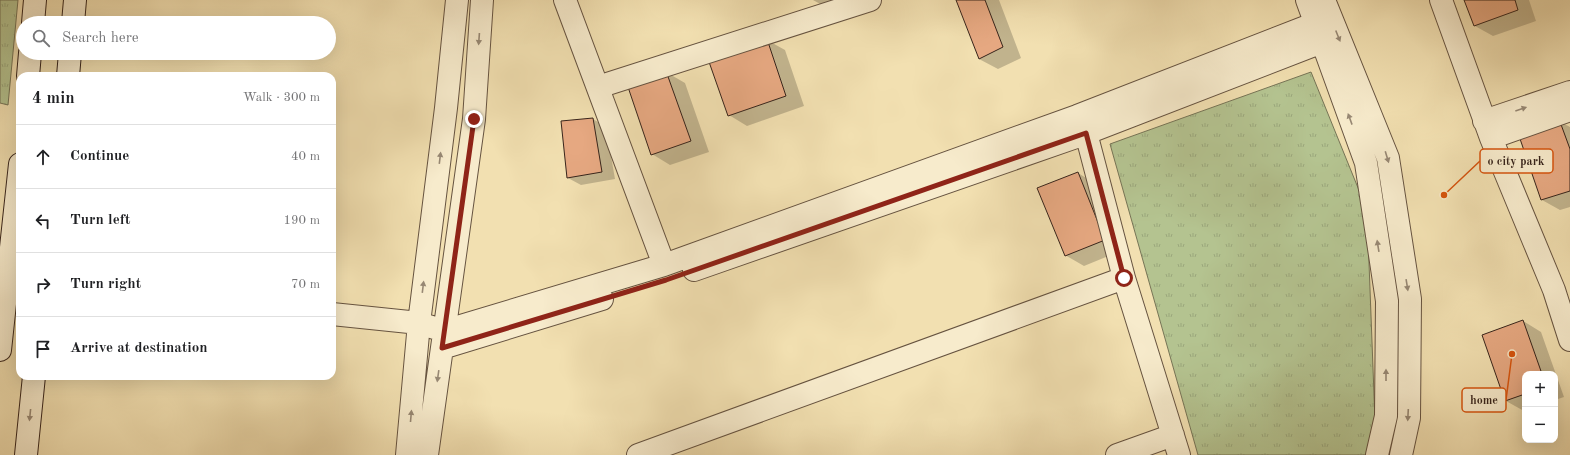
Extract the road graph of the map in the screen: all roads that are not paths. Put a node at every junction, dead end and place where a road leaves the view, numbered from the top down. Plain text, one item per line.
1 (35, 0) edge
2 (75, 0) edge
3 (457, 0) edge
4 (482, 0) edge
5 (565, 0) edge
6 (870, 0) edge
7 (1307, 0) edge
8 (1324, 0) edge
9 (1441, 0) edge
10 (34, 16) edge
11 (74, 16) edge
12 (1319, 33) junction
13 (29, 60) edge
14 (69, 60) edge
15 (28, 72) edge
16 (68, 72) edge
17 (598, 87) junction
18 (1570, 92) edge
19 (1570, 110) edge
20 (1487, 130) junction
21 (1086, 133) junction
22 (16, 201) edge
23 (664, 265) junction
24 (1124, 278) junction
25 (1563, 295) edge
26 (336, 314) edge
27 (419, 323) junction
28 (443, 340) junction
29 (1570, 340) edge
30 (0, 350) edge
31 (34, 380) edge
32 (1176, 445) edge
33 (26, 455) edge
34 (407, 455) edge
35 (427, 455) edge
36 (638, 455) edge
37 (1117, 455) edge
38 (1377, 455) edge
39 (1401, 455) edge

1 - 10 street
2 - 11 street
27 -> 3 street
4 -> 28 street
5 - 17 street
6 - 17 street
7 - 12 street
8 -> 39 street
9 - 20 street
12 - 21 street
12 - 23 street
38 -> 12 street
13 - 15 street
14 - 16 street
17 - 23 street
20 -> 18 street
19 - 20 street
20 - 25 street
21 - 24 street
21 - 28 street
22 - 30 street
23 - 28 street
24 - 32 street
24 - 36 street
25 - 29 street
26 - 27 street
27 - 28 street
34 -> 27 street
28 -> 35 street
31 -> 33 street
32 - 37 street

